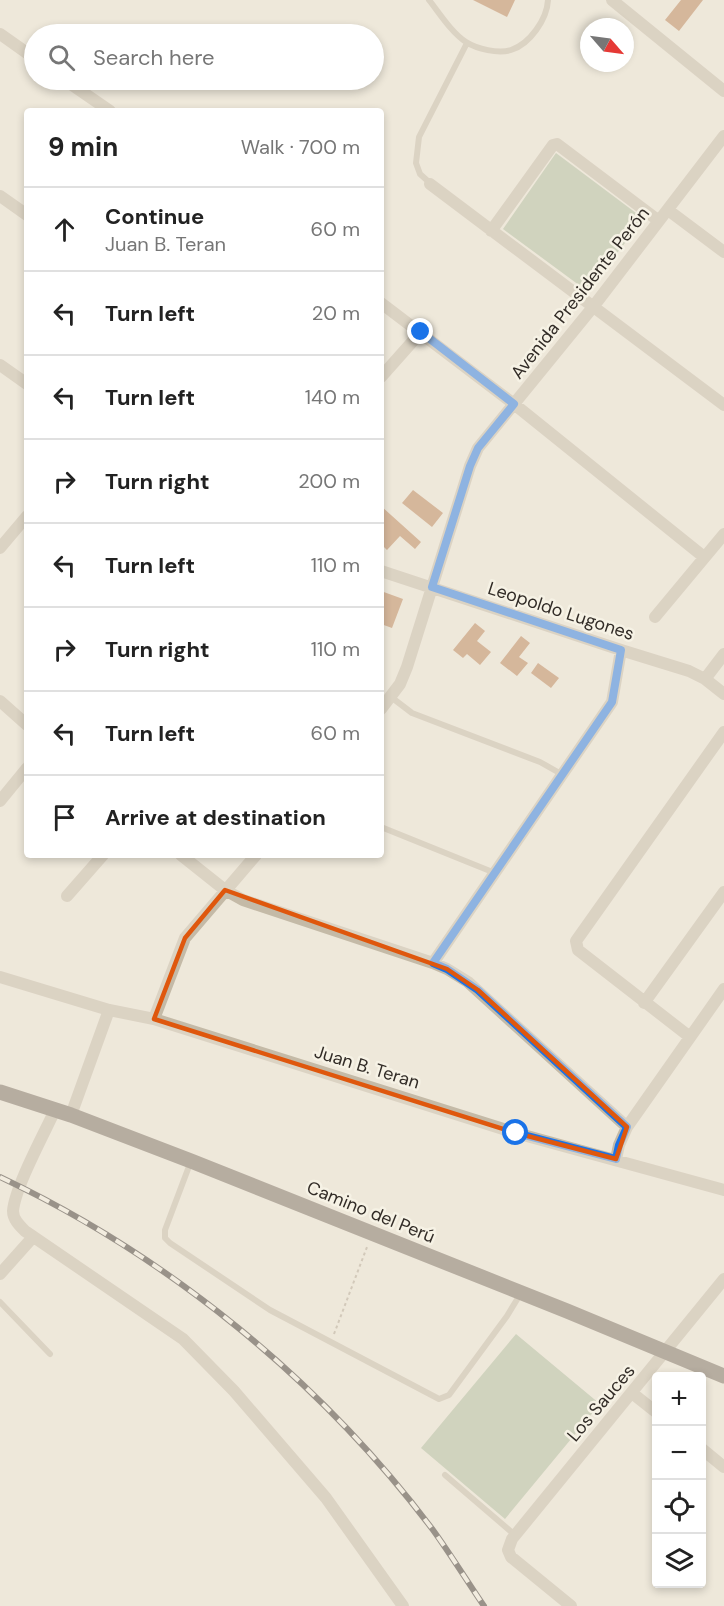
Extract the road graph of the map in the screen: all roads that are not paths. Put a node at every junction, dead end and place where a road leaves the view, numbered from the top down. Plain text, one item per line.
1 (429, 0) edge
2 (548, 0) edge
3 (612, 0) edge
4 (631, 0) edge
5 (622, 10) junction
6 (0, 34) edge
7 (467, 43) junction
8 (24, 51) edge
9 (80, 90) edge
10 (724, 92) edge
11 (106, 108) edge
12 (724, 136) edge
13 (430, 184) joint
14 (0, 196) edge
15 (668, 210) junction
16 (24, 212) edge
17 (659, 221) junction
18 (491, 231) junction
19 (724, 252) edge
20 (384, 305) edge
21 (593, 307) junction
22 (421, 332) junction
23 (0, 365) edge
24 (384, 374) edge
25 (24, 382) edge
26 (514, 404) junction
27 (724, 405) edge
28 (24, 519) edge
29 (724, 534) edge
30 (2, 543) edge
31 (704, 557) junction
32 (384, 573) edge
33 (432, 587) junction
34 (655, 617) dead end
35 (621, 650) junction
36 (724, 654) edge
37 (705, 679) junction
38 (724, 694) edge
39 (391, 697) junction
40 (0, 701) edge
41 (384, 705) edge
42 (24, 722) edge
43 (724, 732) edge
44 (24, 772) edge
45 (563, 775) junction
46 (0, 801) edge
47 (384, 828) edge
48 (100, 858) edge
49 (185, 858) edge
50 (253, 858) edge
51 (495, 873) junction
52 (225, 890) junction
53 (724, 892) edge
54 (67, 896) dead end
55 (433, 963) junction
56 (0, 977) edge
57 (724, 989) edge
58 (644, 1003) junction
59 (108, 1010) junction
60 (154, 1019) junction
61 (690, 1037) junction
62 (0, 1092) edge
63 (55, 1110) junction
64 (71, 1115) junction
65 (627, 1127) junction
66 (616, 1159) junction
67 (191, 1161) junction
68 (724, 1190) edge
69 (33, 1237) junction
70 (0, 1274) edge
71 (724, 1279) edge
72 (521, 1293) junction
73 (0, 1302) edge
74 (665, 1353) junction
75 (50, 1354) dead end
76 (724, 1376) edge
77 (632, 1393) junction
78 (652, 1408) edge
79 (706, 1452) edge
80 (724, 1467) edge
81 (445, 1475) dead end
82 (515, 1535) junction
83 (403, 1606) edge
84 (571, 1606) edge

1 - 7 lane
2 - 7 lane
3 - 5 street
4 - 5 street
5 - 10 street
6 - 8 street
7 - 13 lane
9 - 11 street
12 - 15 street, Avenida Presidente Perón
13 - 18 street
14 - 16 street
15 - 17 street, Avenida Presidente Perón
15 - 19 street
17 - 18 street
17 - 21 street, Avenida Presidente Perón
18 - 21 street
20 - 22 street
21 - 26 street, Avenida Presidente Perón
21 - 27 street
22 - 24 street
22 - 26 street
23 - 25 street
26 - 31 street
26 - 33 street, Avenida Presidente Perón
28 - 30 street
29 - 31 street
31 - 34 street
32 - 33 street, Leopoldo Lugones
33 - 35 street, Leopoldo Lugones
33 - 39 street, Avenida Presidente Perón
35 - 37 street, Leopoldo Lugones
35 - 45 street
36 - 37 street
37 - 38 street, Leopoldo Lugones
39 - 41 street, Avenida Presidente Perón
39 - 45 lane
40 - 42 street
43 - 58 street
44 - 46 street
45 - 51 street
47 - 51 lane
48 - 54 street
49 - 52 street
50 - 52 street
51 - 55 street
52 - 55 street
52 - 60 street
53 - 58 street
55 - 65 street
56 - 59 street, Juan B. Teran
57 - 61 street
58 - 61 street
59 - 60 street, Juan B. Teran
59 - 64 street
60 - 66 street, Juan B. Teran
61 - 65 street
62 - 63 main road, Camino del Perú
63 - 64 main road, Camino del Perú
63 - 69 street
64 - 67 main road, Camino del Perú
65 - 66 street
66 - 68 street, Juan B. Teran
67 - 72 main road, Camino del Perú
67 - 72 lane
69 - 70 street
69 - 83 street
71 - 74 street, Los Sauces
72 - 74 main road, Camino del Perú
73 - 75 lane
74 - 76 main road, Camino del Perú
74 - 77 street, Los Sauces
77 - 78 street
77 - 82 street, Los Sauces
79 - 80 street
81 - 82 lane
82 - 84 street, Los Sauces

